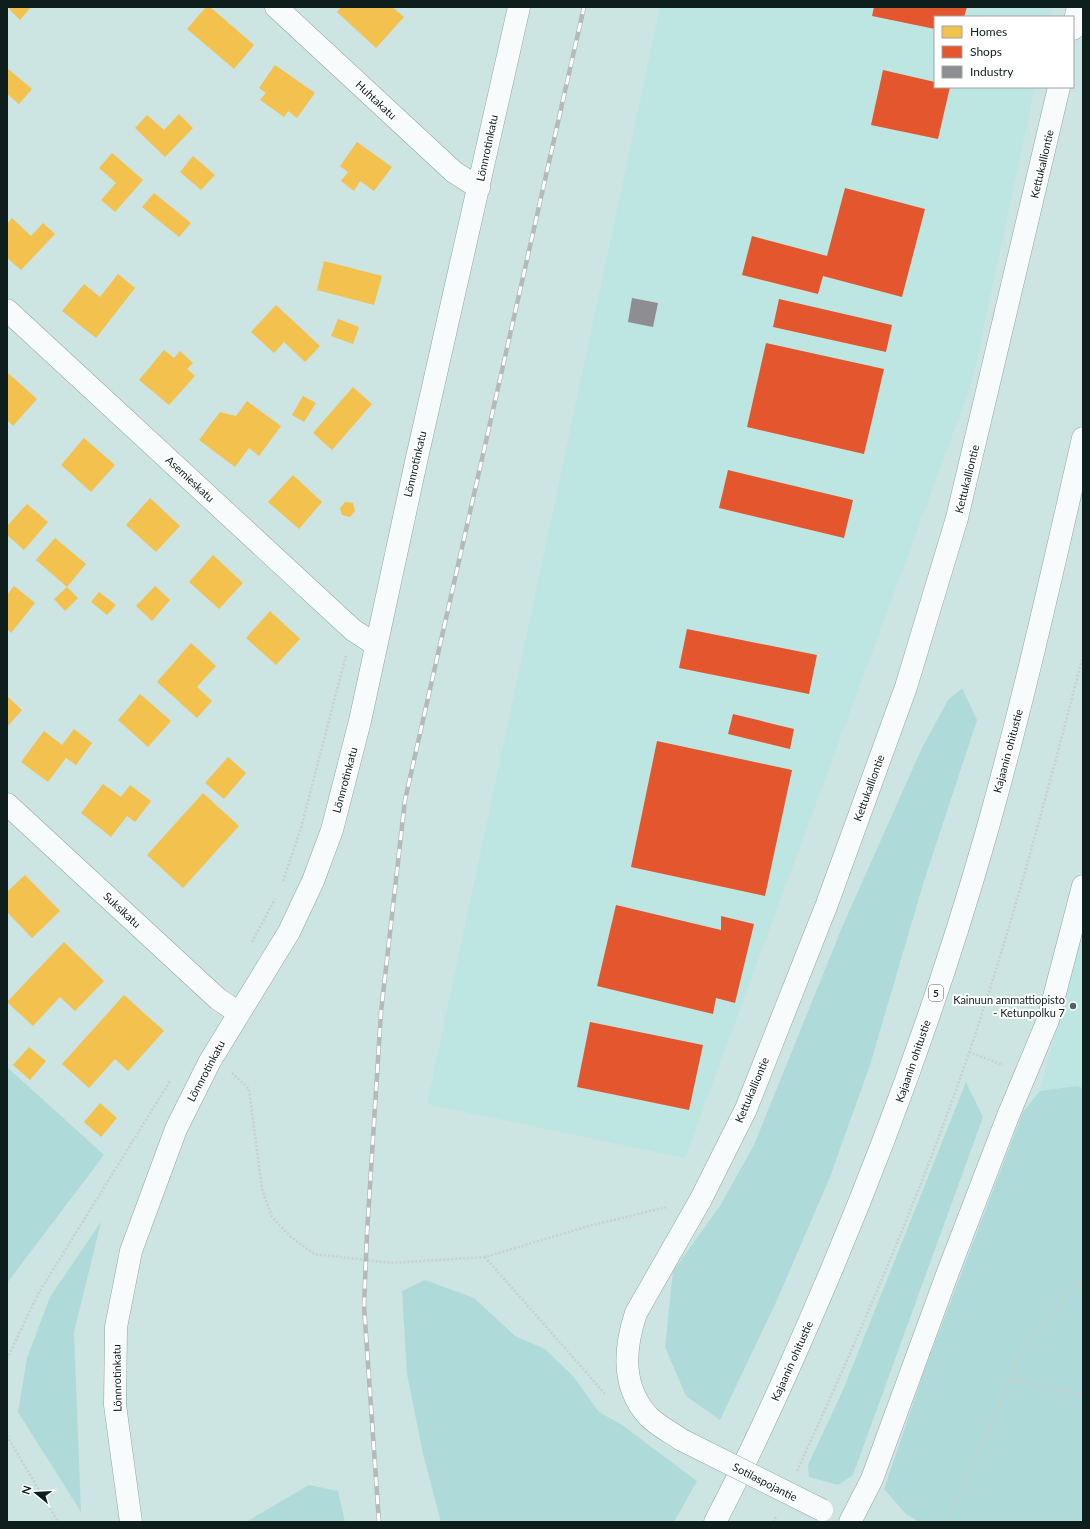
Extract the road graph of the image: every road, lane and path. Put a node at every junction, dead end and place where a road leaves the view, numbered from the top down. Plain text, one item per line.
1 (276, 7) edge
2 (519, 7) edge
3 (1078, 7) edge
4 (1074, 25) edge
5 (1060, 88) edge
6 (479, 188) junction
7 (7, 310) edge
8 (1083, 438) edge
9 (376, 645) junction
10 (1083, 656) edge
11 (7, 804) edge
12 (1083, 886) edge
13 (239, 1014) junction
14 (969, 1052) junction
15 (1026, 1073) junction
16 (236, 1075) dead end
17 (701, 1199) junction
18 (82, 1220) dead end
19 (485, 1257) junction
20 (1083, 1279) edge
21 (7, 1345) edge
22 (11, 1349) junction
23 (7, 1359) edge
24 (1010, 1380) junction
25 (1083, 1397) edge
26 (611, 1400) dead end
27 (7, 1436) edge
28 (682, 1440) joint
29 (796, 1473) dead end
30 (780, 1508) dead end
31 (58, 1522) edge
32 (131, 1522) edge
33 (715, 1522) edge
34 (773, 1522) edge
35 (849, 1522) edge
36 (947, 1522) edge

1 - 6 main road, Huhtakatu
2 - 6 main road, Lönnrotinkatu
3 - 4 main road
5 - 17 main road, Kettukalliontie
6 - 9 main road, Lönnrotinkatu
7 - 9 main road, Asemieskatu
8 - 33 main road, Kajaanin ohitustie / 5
9 - 13 main road, Lönnrotinkatu
10 - 14 path
11 - 13 main road, Suksikatu
12 - 15 main road
13 - 32 main road, Lönnrotinkatu
14 - 15 path
14 - 29 path
15 - 35 main road
16 - 19 path
17 - 19 path
17 - 28 main road, Kettukalliontie
18 - 22 path
19 - 26 path
20 - 24 path
21 - 22 path
22 - 23 path
24 - 25 path
24 - 36 path
27 - 31 path
28 - 35 main road, Sotilaspojantie, bridge
30 - 34 path

